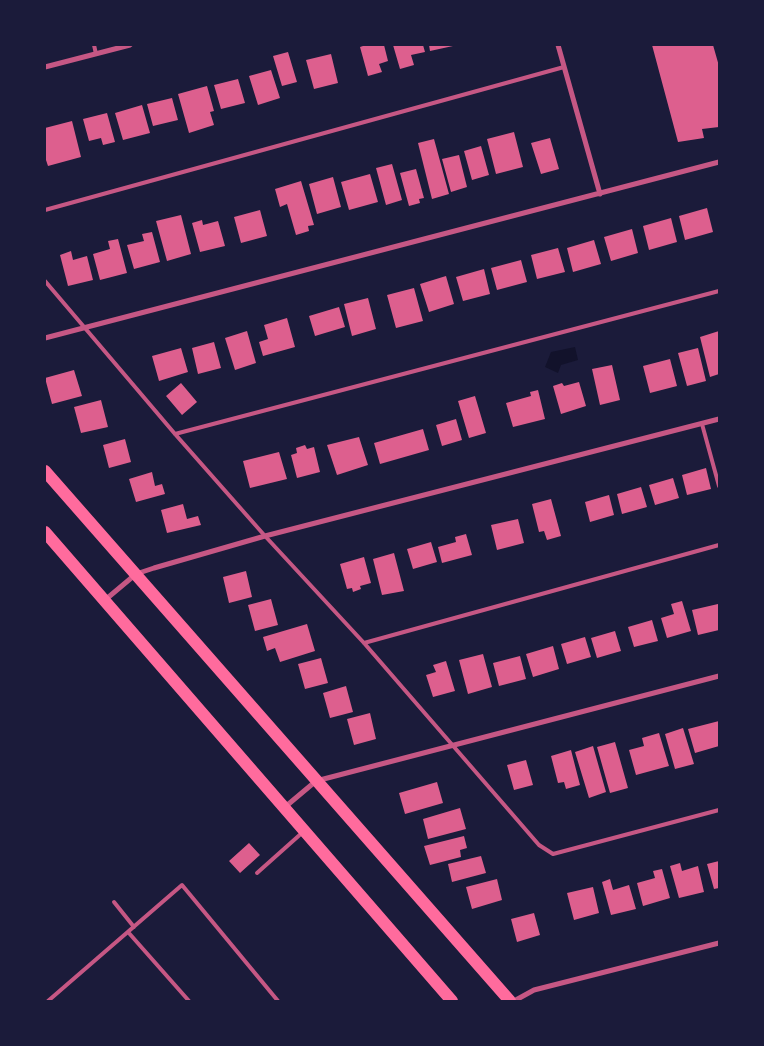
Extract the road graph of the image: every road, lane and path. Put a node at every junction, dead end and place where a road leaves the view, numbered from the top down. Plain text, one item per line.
1 (94, 45) edge
2 (130, 45) edge
3 (558, 45) edge
4 (96, 54) junction
5 (45, 67) edge
6 (564, 68) junction
7 (719, 162) edge
8 (600, 194) junction
9 (45, 210) edge
10 (45, 281) edge
11 (719, 291) edge
12 (83, 326) junction
13 (45, 338) edge
14 (719, 419) edge
15 (702, 424) junction
16 (175, 434) junction
17 (45, 471) edge
18 (719, 486) edge
19 (45, 532) edge
20 (265, 536) junction
21 (719, 545) edge
22 (136, 574) junction
23 (104, 600) junction
24 (364, 642) junction
25 (719, 676) edge
26 (453, 746) junction
27 (316, 781) junction
28 (285, 808) junction
29 (719, 810) edge
30 (305, 831) junction
31 (257, 873) dead end
32 (114, 902) dead end
33 (134, 927) junction
34 (128, 932) junction
35 (719, 943) edge
36 (48, 1001) edge
37 (189, 1001) edge
38 (278, 1001) edge
39 (452, 1001) edge
40 (512, 1001) edge

1 - 4 lane
2 - 4 street
3 - 6 street
4 - 5 street
6 - 8 street
6 - 9 lane
7 - 8 street
8 - 12 street
10 - 12 lane
11 - 16 lane
12 - 13 street
12 - 16 lane
14 - 15 street
15 - 18 lane
15 - 20 street
16 - 20 lane
17 - 22 main road
19 - 23 main road
20 - 22 street
20 - 24 lane
21 - 24 lane
22 - 23 street
22 - 27 main road
23 - 28 main road
24 - 26 lane
25 - 26 street
26 - 27 street
26 - 29 lane
27 - 28 street
27 - 40 main road
28 - 30 main road
30 - 31 lane
30 - 39 main road
32 - 33 lane
33 - 34 lane
33 - 38 lane
34 - 36 lane
34 - 37 lane
35 - 40 street

